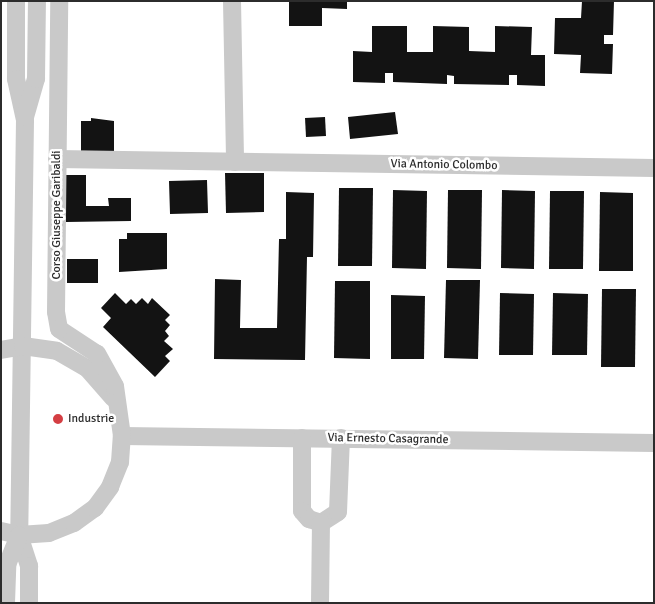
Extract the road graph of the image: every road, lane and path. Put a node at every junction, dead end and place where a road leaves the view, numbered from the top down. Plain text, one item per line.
1 (16, 1) edge
2 (37, 1) edge
3 (59, 1) edge
4 (232, 1) edge
5 (25, 120) junction
6 (56, 159) junction
7 (235, 162) junction
8 (654, 168) edge
9 (23, 346) junction
10 (1, 350) edge
11 (116, 403) junction
12 (122, 436) junction
13 (302, 438) junction
14 (341, 438) junction
15 (654, 442) edge
16 (321, 523) junction
17 (1, 531) edge
18 (19, 535) junction
19 (6, 603) edge
20 (28, 603) edge
21 (320, 603) edge

1 - 5 street
2 - 5 street
3 - 6 street, Corso Giuseppe Garibaldi
4 - 7 street
5 - 9 street
6 - 7 street, Via Antonio Colombo
6 - 11 street, Corso Giuseppe Garibaldi
7 - 8 street, Via Antonio Colombo
9 - 10 street, Corso Giuseppe Garibaldi
9 - 11 street, Corso Giuseppe Garibaldi
9 - 18 street
11 - 12 street, Corso Giuseppe Garibaldi
12 - 13 street, Via Ernesto Casagrande
12 - 18 street, Corso Giuseppe Garibaldi
13 - 14 street, Via Ernesto Casagrande
13 - 16 street
14 - 15 street, Via Ernesto Casagrande
14 - 16 street
16 - 21 street
17 - 18 street, Corso Giuseppe Garibaldi
18 - 19 street
18 - 20 street

